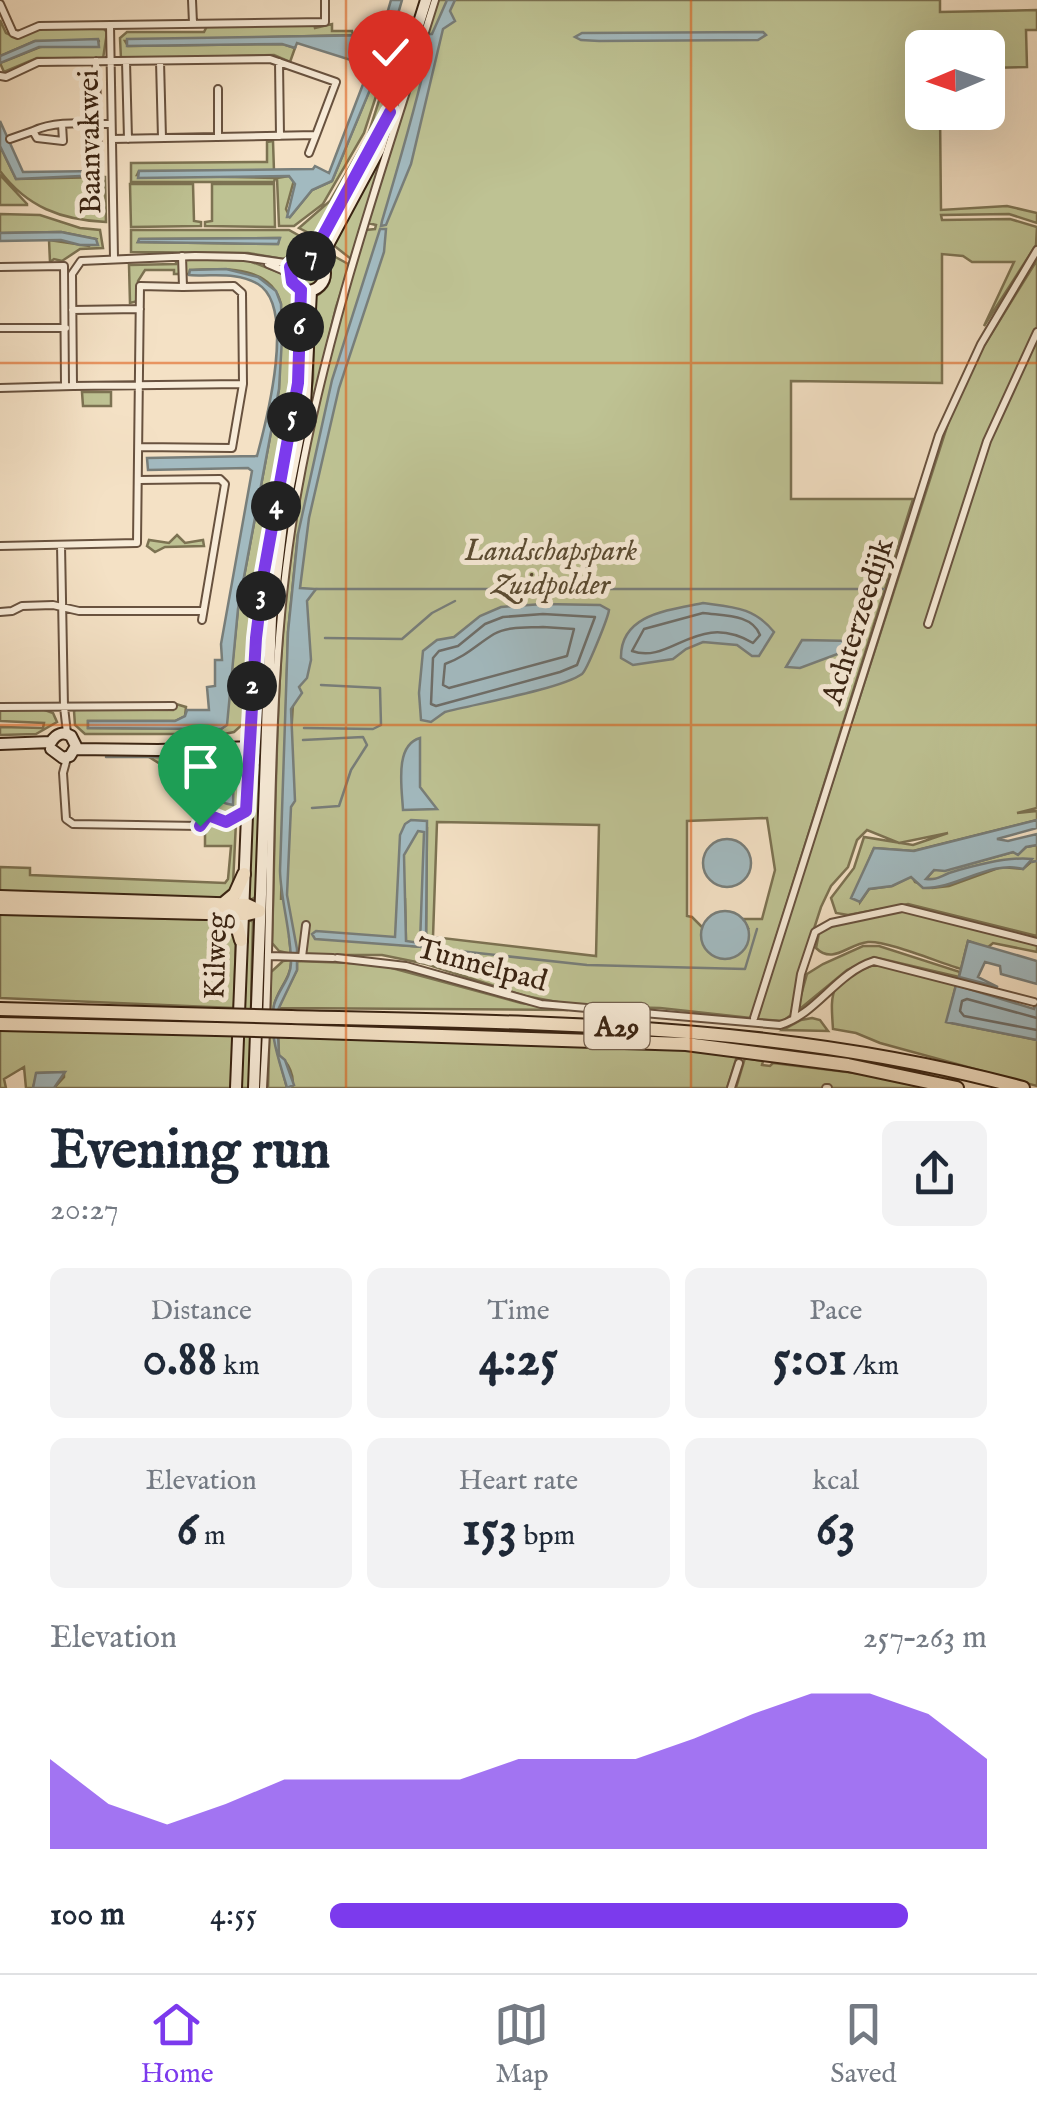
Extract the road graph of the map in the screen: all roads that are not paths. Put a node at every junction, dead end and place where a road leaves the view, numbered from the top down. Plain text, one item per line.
1 (192, 0) edge
2 (325, 0) edge
3 (426, 0) edge
4 (435, 0) edge
5 (0, 4) edge
6 (193, 23) junction
7 (110, 25) junction
8 (421, 30) junction
9 (416, 45) junction
10 (96, 61) junction
11 (110, 61) junction
12 (126, 61) junction
13 (160, 61) junction
14 (278, 62) junction
15 (0, 76) edge
16 (218, 89) dead end
17 (62, 124) junction
18 (97, 124) junction
19 (112, 124) junction
20 (33, 131) junction
21 (316, 135) junction
22 (218, 136) junction
23 (280, 136) junction
24 (128, 138) junction
25 (162, 138) junction
26 (10, 139) dead end
27 (112, 139) junction
28 (309, 152) dead end
29 (98, 164) dead end
30 (1037, 250) edge
31 (182, 256) junction
32 (114, 258) junction
33 (316, 258) junction
34 (0, 266) edge
35 (64, 266) junction
36 (290, 269) junction
37 (72, 270) junction
38 (183, 286) junction
39 (306, 291) junction
40 (140, 309) junction
41 (72, 310) junction
42 (0, 328) edge
43 (68, 328) junction
44 (1037, 332) edge
45 (140, 384) junction
46 (243, 384) junction
47 (69, 386) junction
48 (0, 388) edge
49 (139, 446) junction
50 (139, 480) junction
51 (61, 545) junction
52 (0, 546) edge
53 (62, 607) junction
54 (0, 612) edge
55 (928, 624) dead end
56 (173, 706) dead end
57 (0, 707) edge
58 (64, 707) junction
59 (0, 744) edge
60 (63, 746) junction
61 (248, 746) junction
62 (266, 746) junction
63 (246, 811) junction
64 (244, 874) junction
65 (0, 897) edge
66 (0, 908) edge
67 (224, 909) junction
68 (242, 909) junction
69 (260, 911) junction
70 (306, 925) dead end
71 (241, 940) junction
72 (1037, 942) edge
73 (268, 956) junction
74 (297, 957) junction
75 (1034, 1002) dead end
76 (0, 1009) edge
77 (754, 1018) dead end
78 (794, 1018) junction
79 (216, 1022) junction
80 (290, 1024) junction
81 (0, 1025) edge
82 (738, 1063) dead end
83 (236, 1088) edge
84 (254, 1088) edge
85 (264, 1088) edge
86 (731, 1088) edge
87 (957, 1088) edge
88 (1023, 1088) edge

1 - 6 street
2 - 6 street
3 - 8 main road
4 - 8 street
5 - 7 street
6 - 7 street
7 - 11 street, Baanvakwei
8 - 9 main road
9 - 33 main road
9 - 73 street
10 - 11 street
10 - 15 street
10 - 18 street
11 - 12 street
11 - 19 street, Baanvakwei
12 - 13 street
12 - 24 street
13 - 14 street
13 - 25 street
14 - 21 street
14 - 23 street
16 - 22 street
17 - 18 street
17 - 20 street
17 - 20 street
18 - 19 street
18 - 29 street
19 - 27 street, Baanvakwei
20 - 26 street
21 - 23 street
21 - 28 street
22 - 23 street
22 - 25 street
24 - 25 street
24 - 27 street
27 - 32 street, Baanvakwei
30 - 77 street, Achterzeedijk
31 - 32 street
31 - 36 street
31 - 38 street
32 - 37 street
33 - 36 main road
33 - 39 main road
34 - 35 street
35 - 37 street
35 - 43 street
36 - 39 main road
37 - 41 street
38 - 40 street
38 - 46 street
39 - 61 main road, Kilweg
39 - 62 main road, Kilweg
40 - 41 street
40 - 45 street
41 - 43 street
42 - 43 street
43 - 47 street
44 - 55 street
45 - 46 street
45 - 47 street
45 - 49 street
46 - 49 street
47 - 48 street
49 - 50 street
50 - 51 street
50 - 53 street
51 - 52 street
51 - 53 street
53 - 54 street
53 - 58 street
56 - 58 street
57 - 58 street
58 - 60 street
59 - 60 main road
60 - 61 main road
60 - 63 street
61 - 62 main road
61 - 63 main road, Kilweg
62 - 69 main road, Kilweg
63 - 64 main road, Kilweg
64 - 67 highway
64 - 68 main road, Kilweg
65 - 67 highway
66 - 67 highway
67 - 68 highway
67 - 71 highway
68 - 69 highway
68 - 71 main road, Kilweg
69 - 84 main road, Kilweg
70 - 74 street
71 - 83 main road, Kilweg
72 - 78 street
73 - 74 street, Tunnelpad
73 - 85 street
74 - 78 street, Tunnelpad
75 - 78 street
76 - 79 highway, A29
79 - 80 highway, A29, bridge
79 - 81 highway, A29
80 - 87 highway, A29
80 - 88 highway, A29
82 - 86 street

